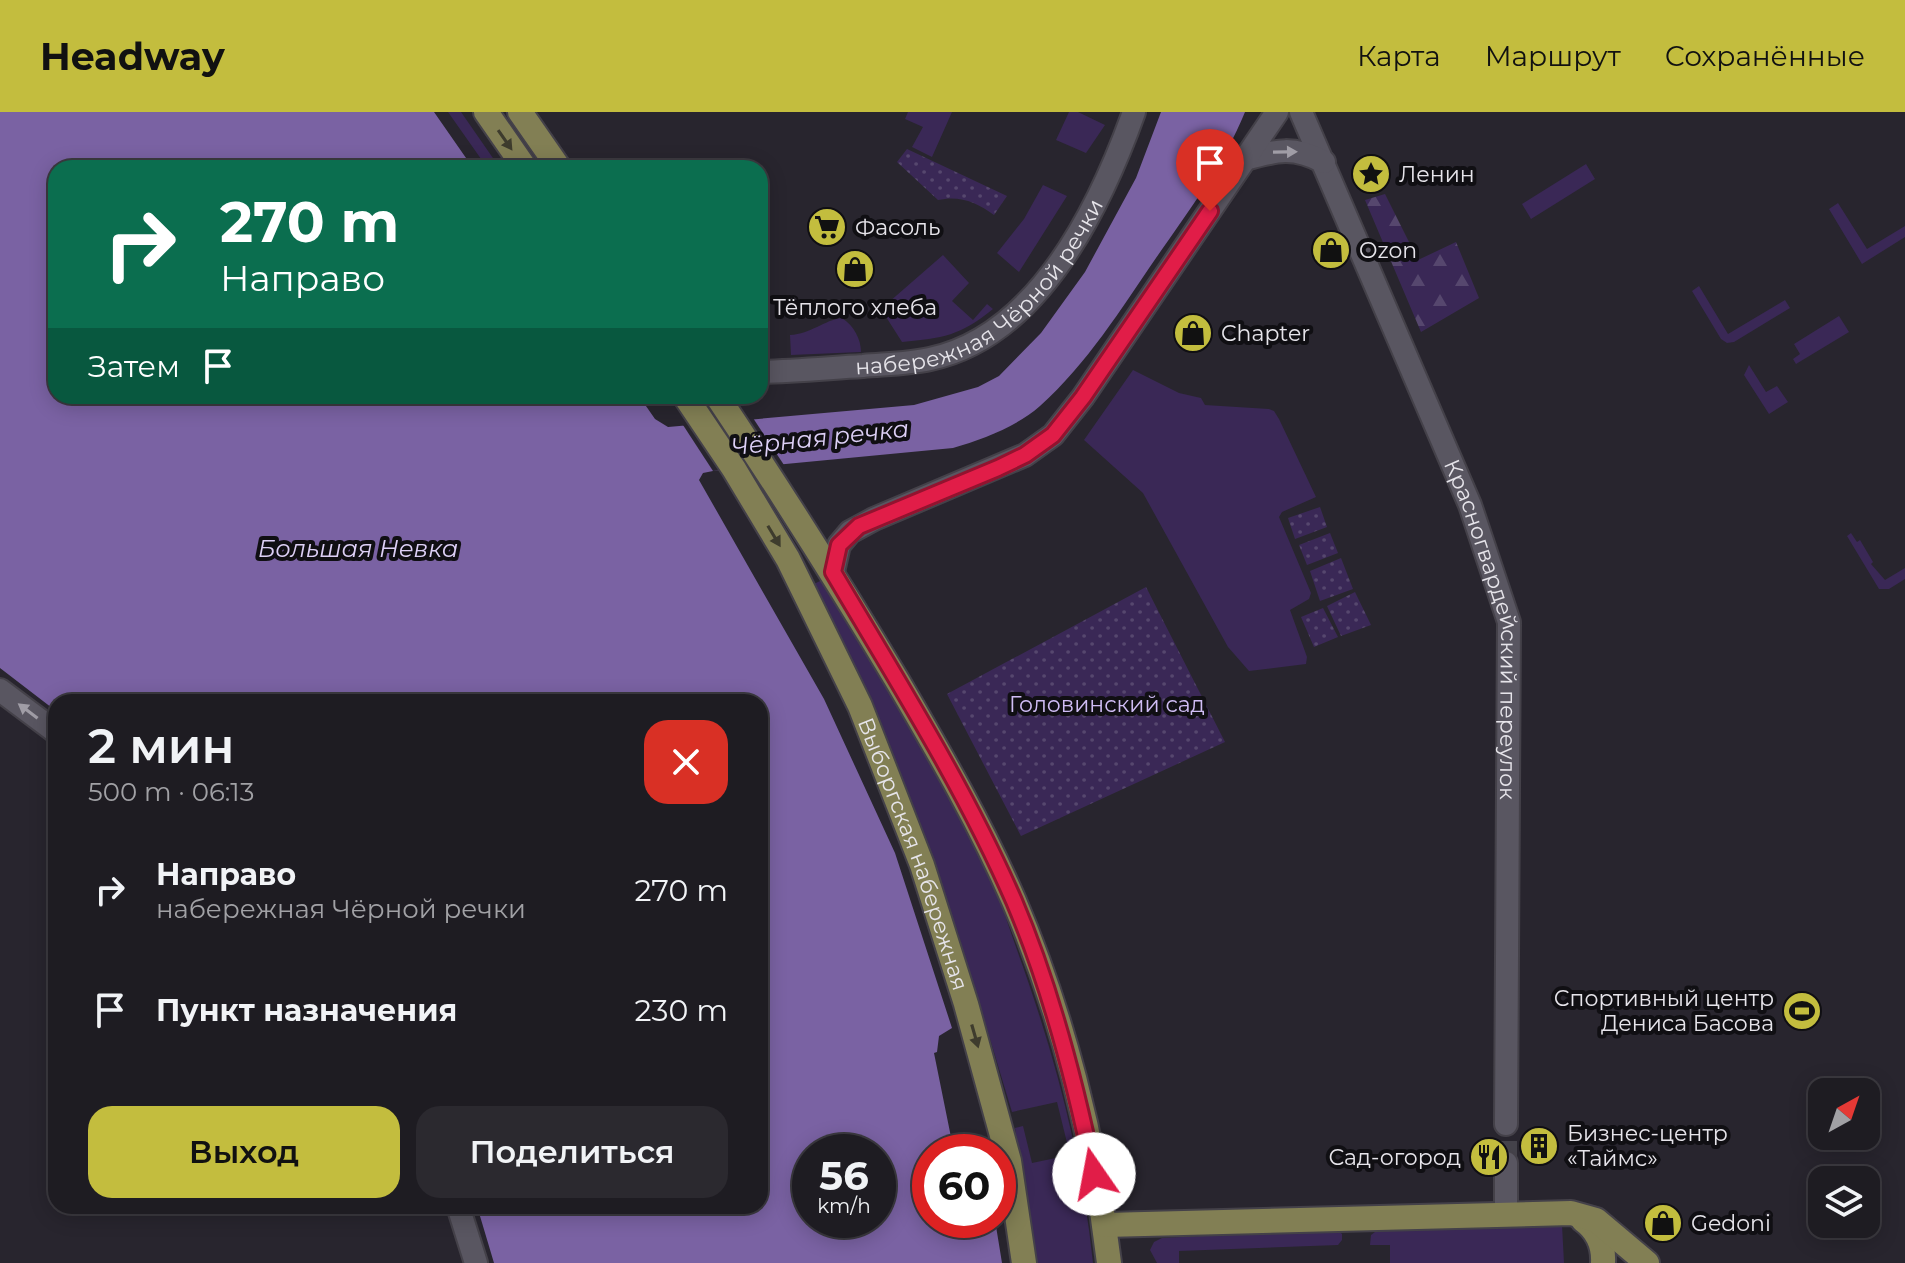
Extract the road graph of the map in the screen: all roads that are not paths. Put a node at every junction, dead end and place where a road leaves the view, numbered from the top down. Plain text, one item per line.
1 (486, 112) edge
2 (520, 112) edge
3 (1134, 112) edge
4 (1277, 112) edge
5 (1301, 112) edge
6 (1245, 159) junction
7 (519, 160) edge
8 (553, 160) edge
9 (1324, 162) junction
10 (768, 371) edge
11 (691, 404) edge
12 (722, 404) edge
13 (833, 572) junction
14 (0, 690) edge
15 (48, 726) edge
16 (1506, 1124) tunnel mouth
17 (1506, 1163) tunnel mouth
18 (1571, 1213) junction
19 (461, 1214) edge
20 (1506, 1214) junction
21 (1105, 1225) junction
22 (476, 1263) edge
23 (1024, 1263) edge
24 (1109, 1263) edge
25 (1603, 1263) edge
26 (1647, 1263) edge

1 -> 7 main road
2 - 8 main road
3 - 10 street, набережная Чёрной речки
4 - 6 street
5 - 9 street, Красногвардейский переулок
6 -> 9 street
6 - 13 street
9 - 16 street, Красногвардейский переулок
11 -> 23 main road, Выборгская набережная
12 - 13 main road
13 - 21 main road
15 -> 14 street
17 - 20 street
18 - 20 main road
18 - 25 main road
18 - 26 main road
19 - 22 street
20 - 21 main road
21 - 24 main road

